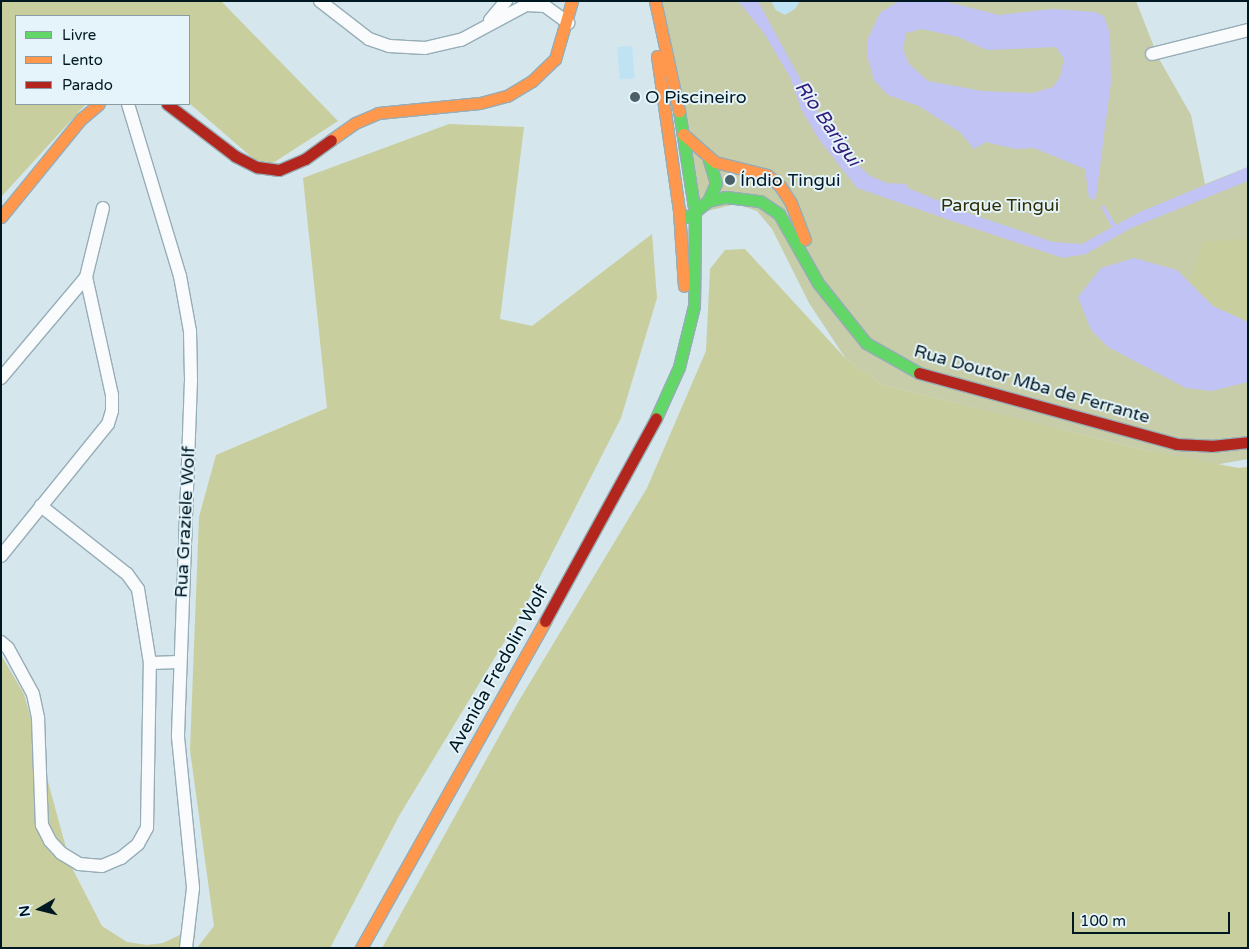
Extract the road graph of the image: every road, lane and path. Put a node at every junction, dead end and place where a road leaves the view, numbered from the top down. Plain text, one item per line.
1 (320, 1) edge
2 (506, 1) edge
3 (572, 1) edge
4 (651, 1) edge
5 (655, 1) edge
6 (549, 4) edge
7 (568, 23) junction
8 (487, 24) junction
9 (1248, 30) edge
10 (1152, 54) dead end
11 (98, 105) edge
12 (128, 105) edge
13 (168, 105) edge
14 (663, 110) junction
15 (680, 114) junction
16 (683, 134) junction
17 (666, 138) junction
18 (708, 157) junction
19 (708, 202) junction
20 (103, 208) dead end
21 (679, 211) junction
22 (695, 214) junction
23 (1, 217) edge
24 (86, 277) junction
25 (690, 279) junction
26 (832, 302) junction
27 (1, 378) edge
28 (1248, 442) edge
29 (41, 506) junction
30 (1, 556) edge
31 (1, 642) edge
32 (180, 662) junction
33 (150, 663) junction
34 (186, 948) edge
35 (361, 948) edge

1 - 8 street
2 - 8 street
3 - 7 street
4 - 14 street, Avenida Fredolin Wolf
5 - 15 street, Avenida Fredolin Wolf
6 - 7 street
6 - 8 street
7 - 13 street
9 - 10 street
11 - 23 street
12 - 32 street, Rua Graziele Wolf
14 - 15 street
14 - 17 street, Avenida Fredolin Wolf
15 - 16 street, Avenida Fredolin Wolf
16 - 17 street
16 - 18 street, Rua Doutor Mba de Ferrante
16 - 22 street, Avenida Fredolin Wolf
17 - 21 street, Avenida Fredolin Wolf
18 - 19 street
18 - 26 street, Rua Doutor Mba de Ferrante
19 - 22 street
19 - 26 street, Rua Doutor Mba de Ferrante
20 - 24 street
21 - 22 street
21 - 25 street, Avenida Fredolin Wolf
22 - 25 street, Avenida Fredolin Wolf
24 - 27 street
24 - 29 street
25 - 35 street, Avenida Fredolin Wolf
26 - 28 street, Rua Doutor Mba de Ferrante
29 - 30 street
29 - 33 street
31 - 33 street
32 - 33 street
32 - 34 street, Rua Graziele Wolf

